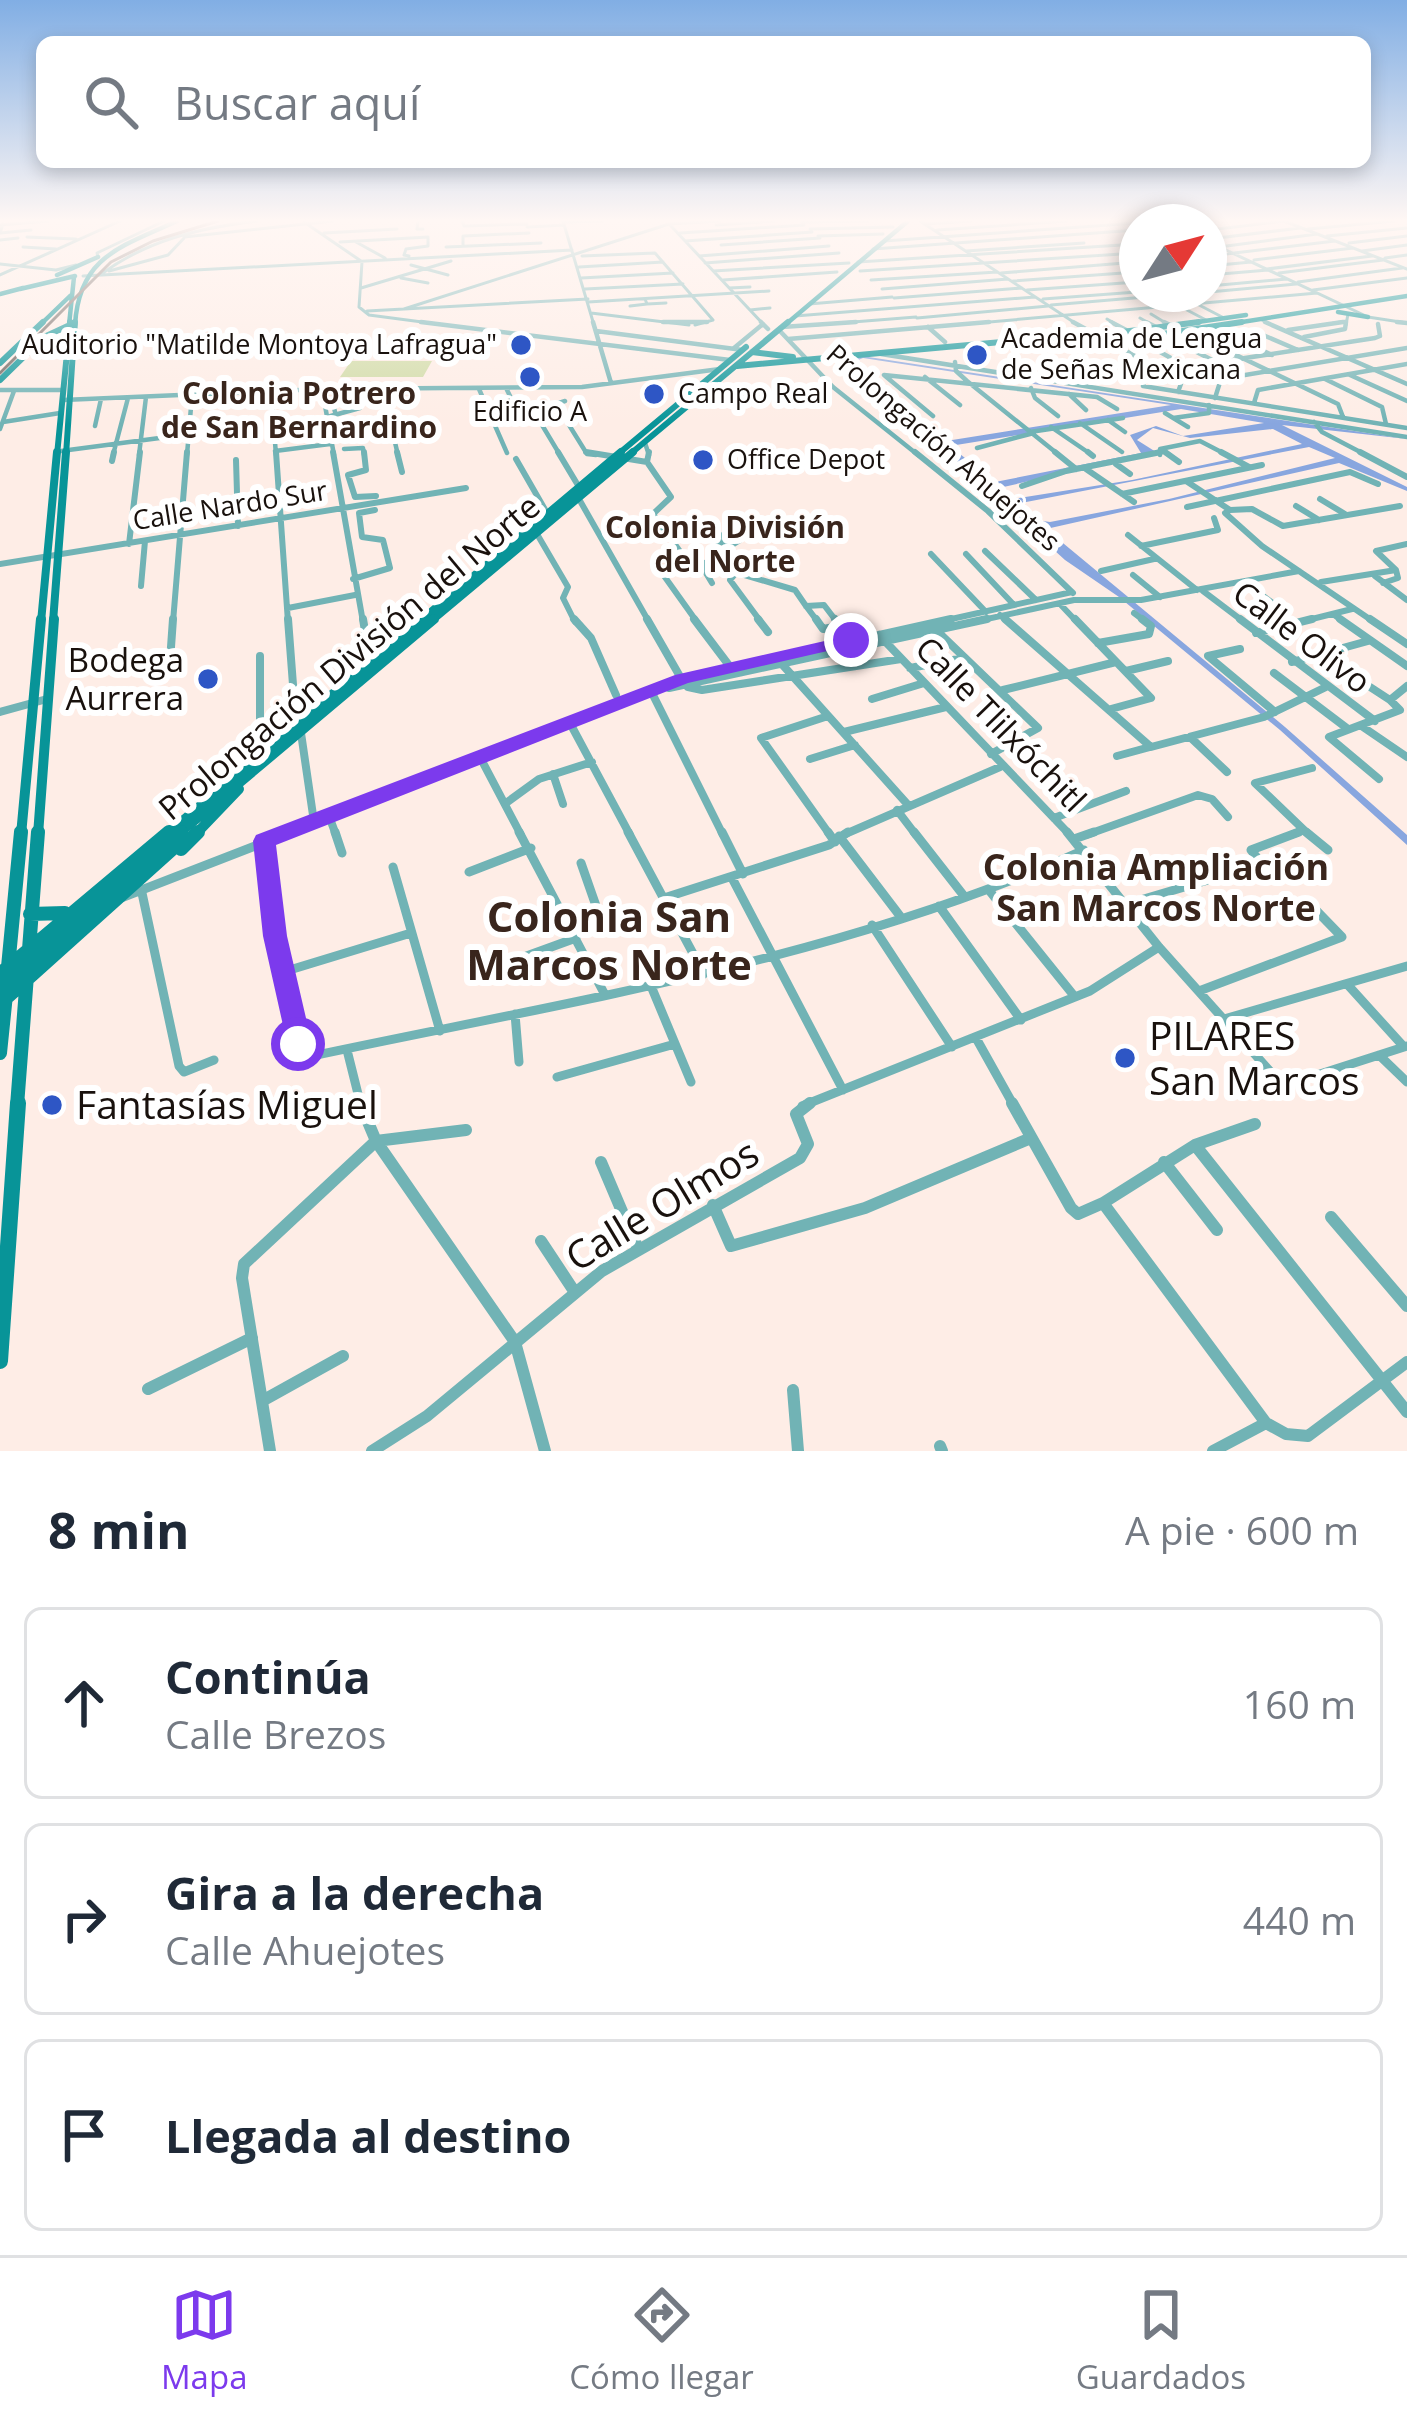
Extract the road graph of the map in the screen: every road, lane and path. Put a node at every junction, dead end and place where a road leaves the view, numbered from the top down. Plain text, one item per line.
1 (361, 288) edge
2 (729, 288) edge
3 (24, 289) edge
4 (24, 289) edge
5 (38, 289) edge
6 (45, 289) edge
7 (72, 289) edge
8 (77, 289) edge
9 (467, 289) edge
10 (606, 289) edge
11 (688, 289) edge
12 (815, 289) edge
13 (827, 289) edge
14 (882, 289) joint
15 (886, 289) edge
16 (1025, 289) junction
17 (1030, 289) edge
18 (1307, 289) edge
19 (1336, 289) edge
20 (20, 290) junction
21 (585, 290) joint
22 (770, 291) dead end
23 (1314, 292) junction
24 (70, 293) junction
25 (1119, 293) edge
26 (734, 294) junction
27 (1407, 294) edge
28 (695, 296) junction
29 (0, 297) edge
30 (893, 298) junction
31 (1038, 298) junction
32 (1119, 299) edge
33 (588, 301) junction
34 (1227, 301) edge
35 (646, 302) junction
36 (1336, 302) junction
37 (666, 303) dead end
38 (809, 304) junction
39 (630, 305) dead end
40 (1049, 305) junction
41 (903, 307) junction
42 (770, 308) dead end
43 (404, 309) junction
44 (750, 310) junction
45 (362, 311) junction
46 (1119, 311) edge
47 (1190, 312) edge
48 (1212, 312) edge
49 (591, 313) junction
50 (1151, 314) dead end
51 (1347, 314) junction
52 (795, 316) junction
53 (1065, 316) junction
54 (1368, 317) joint
55 (916, 318) junction
56 (1140, 318) dead end
57 (1224, 318) junction
58 (1107, 319) dead end
59 (1206, 320) junction
60 (1262, 320) junction
61 (1407, 323) edge
62 (1378, 324) dead end
63 (1170, 325) junction
64 (765, 327) junction
65 (1156, 327) junction
66 (780, 328) junction
67 (928, 328) junction
68 (70, 329) junction
69 (1286, 330) junction
70 (596, 331) junction
71 (1088, 331) junction
72 (1128, 331) junction
73 (1186, 331) junction
74 (1256, 332) dead end
75 (1230, 335) dead end
76 (1301, 337) junction
77 (1100, 338) junction
78 (788, 339) junction
79 (1144, 343) dead end
80 (1179, 343) dead end
81 (599, 344) junction
82 (944, 345) junction
83 (1323, 347) junction
84 (626, 348) junction
85 (1407, 348) edge
86 (743, 350) junction
87 (1299, 351) junction
88 (876, 353) junction
89 (1373, 353) junction
90 (603, 354) junction
91 (1273, 355) junction
92 (808, 358) junction
93 (1347, 358) junction
94 (1246, 360) junction
95 (0, 363) edge
96 (732, 363) junction
97 (1219, 364) junction
98 (759, 365) junction
99 (955, 366) junction
100 (1405, 366) edge
101 (1187, 368) junction
102 (1269, 370) junction
103 (1374, 370) junction
104 (720, 374) junction
105 (1349, 374) junction
106 (924, 376) junction
107 (1323, 379) junction
108 (0, 380) edge
109 (967, 381) junction
110 (611, 383) junction
111 (1296, 384) junction
112 (1407, 384) edge
113 (1011, 386) junction
114 (322, 388) junction
115 (382, 388) junction
116 (479, 388) junction
117 (1031, 388) junction
118 (0, 389) edge
119 (507, 389) junction
120 (1142, 390) junction
121 (14, 391) junction
122 (271, 391) junction
123 (1178, 392) junction
124 (1068, 393) junction
125 (1016, 394) dead end
126 (192, 395) junction
127 (146, 397) junction
128 (128, 398) junction
129 (1215, 398) junction
130 (101, 399) junction
131 (1407, 400) edge
132 (64, 401) junction
133 (565, 401) dead end
134 (1254, 404) junction
135 (960, 405) dead end
136 (681, 407) junction
137 (1210, 408) junction
138 (1001, 409) junction
139 (1117, 409) dead end
140 (517, 410) dead end
141 (1086, 410) dead end
142 (988, 411) dead end
143 (334, 412) junction
144 (1165, 413) dead end
145 (536, 415) dead end
146 (933, 416) dead end
147 (1058, 416) dead end
148 (1343, 417) junction
149 (1123, 418) dead end
150 (1173, 418) junction
151 (326, 419) junction
152 (1108, 420) junction
153 (1080, 423) junction
154 (1386, 424) junction
155 (1, 425) edge
156 (337, 425) junction
157 (1316, 425) junction
158 (1336, 425) junction
159 (94, 426) dead end
160 (1052, 427) junction
161 (1188, 428) dead end
162 (1407, 428) edge
163 (1027, 431) junction
164 (1125, 432) dead end
165 (190, 434) junction
166 (1407, 437) edge
167 (140, 440) junction
168 (116, 443) junction
169 (645, 443) junction
170 (330, 444) junction
171 (344, 448) dead end
172 (977, 448) dead end
173 (1160, 449) junction
174 (62, 451) junction
175 (275, 451) junction
176 (1122, 452) dead end
177 (507, 453) dead end
178 (1093, 456) dead end
179 (516, 458) dead end
180 (612, 459) junction
181 (626, 459) junction
182 (1143, 459) junction
183 (236, 460) dead end
184 (112, 461) dead end
185 (647, 462) junction
186 (1179, 462) dead end
187 (1115, 463) junction
188 (1153, 465) dead end
189 (1262, 465) dead end
190 (1249, 467) junction
191 (1074, 468) junction
192 (402, 472) dead end
193 (1130, 474) dead end
194 (1407, 477) edge
195 (1186, 481) junction
196 (1378, 484) dead end
197 (1022, 486) dead end
198 (352, 487) junction
199 (466, 488) dead end
200 (336, 489) junction
201 (1119, 492) junction
202 (579, 493) junction
203 (376, 496) dead end
204 (1320, 499) dead end
205 (1218, 500) junction
206 (1134, 502) dead end
207 (1186, 506) dead end
208 (1296, 506) dead end
209 (1400, 506) dead end
210 (341, 508) junction
211 (376, 510) dead end
212 (1231, 510) junction
213 (547, 513) junction
214 (1346, 515) junction
215 (282, 518) junction
216 (1214, 518) dead end
217 (1320, 520) junction
218 (659, 524) junction
219 (238, 526) junction
220 (537, 534) junction
221 (180, 535) junction
222 (1128, 535) dead end
223 (145, 541) junction
224 (129, 544) junction
225 (1407, 544) edge
226 (1141, 546) junction
227 (985, 551) dead end
228 (931, 554) dead end
229 (966, 554) dead end
230 (52, 556) junction
231 (1153, 556) junction
232 (700, 563) junction
233 (0, 564) edge
234 (1101, 571) dead end
235 (1299, 572) junction
236 (1393, 572) junction
237 (662, 573) dead end
238 (735, 574) junction
239 (1133, 575) dead end
240 (1374, 575) junction
241 (353, 579) junction
242 (712, 583) dead end
243 (1318, 583) junction
244 (1383, 583) junction
245 (1246, 584) junction
246 (141, 586) dead end
247 (1200, 590) junction
248 (355, 595) junction
249 (1073, 596) junction
250 (1160, 597) junction
251 (1036, 600) junction
252 (1407, 600) edge
253 (1060, 604) junction
254 (1274, 604) dead end
255 (1014, 605) junction
256 (805, 606) junction
257 (288, 608) junction
258 (1354, 609) junction
259 (990, 611) junction
260 (1134, 613) dead end
261 (1332, 613) junction
262 (1003, 617) junction
263 (768, 632) dead end
264 (938, 632) junction
265 (1256, 633) junction
266 (882, 638) junction
267 (1369, 640) junction
268 (1099, 643) junction
269 (1407, 644) edge
270 (1240, 649) dead end
271 (260, 656) dead end
272 (965, 658) junction
273 (901, 659) junction
274 (370, 661) junction
275 (778, 661) junction
276 (1168, 661) dead end
277 (170, 662) dead end
278 (1117, 662) junction
279 (1292, 662) junction
280 (1407, 666) edge
281 (731, 668) junction
282 (910, 668) junction
283 (1126, 671) junction
284 (1347, 671) dead end
285 (1274, 673) dead end
286 (1068, 674) junction
287 (793, 679) junction
288 (684, 683) junction
289 (924, 683) junction
290 (1407, 686) edge
291 (1325, 687) junction
292 (1001, 691) junction
293 (652, 693) junction
294 (329, 695) junction
295 (616, 695) dead end
296 (1305, 696) junction
297 (47, 699) junction
298 (872, 699) dead end
299 (1390, 700) junction
300 (31, 704) junction
301 (946, 707) junction
302 (1110, 710) junction
303 (0, 712) edge
304 (1404, 712) edge
305 (1270, 714) junction
306 (304, 716) junction
307 (828, 716) junction
308 (1375, 722) junction
309 (571, 725) junction
310 (1361, 726) junction
311 (1349, 730) junction
312 (844, 731) junction
313 (301, 733) junction
314 (1189, 736) junction
315 (271, 744) junction
316 (855, 744) junction
317 (1151, 746) junction
318 (991, 754) junction
319 (1117, 756) dead end
320 (1407, 757) edge
321 (481, 759) junction
322 (810, 759) dead end
323 (592, 762) junction
324 (1001, 766) junction
325 (1312, 768) dead end
326 (1227, 772) dead end
327 (553, 774) junction
328 (244, 779) junction
329 (1379, 779) dead end
330 (1126, 791) dead end
331 (226, 795) junction
332 (506, 803) junction
333 (563, 804) dead end
334 (908, 806) junction
335 (897, 810) junction
336 (329, 816) junction
337 (1228, 817) dead end
338 (1054, 818) junction
339 (314, 821) junction
340 (1304, 830) junction
341 (837, 838) junction
342 (1075, 838) junction
343 (264, 841) junction
344 (530, 848) junction
345 (1084, 850) junction
346 (1328, 850) dead end
347 (342, 853) dead end
348 (581, 863) dead end
349 (392, 867) dead end
350 (469, 872) dead end
351 (737, 876) junction
352 (988, 889) junction
353 (132, 896) junction
354 (964, 896) junction
355 (664, 898) junction
356 (1309, 903) dead end
357 (1127, 904) junction
358 (939, 906) junction
359 (68, 913) junction
360 (30, 914) junction
361 (900, 916) junction
362 (872, 925) junction
363 (29, 932) junction
364 (410, 933) junction
365 (574, 936) junction
366 (6, 938) edge
367 (1160, 947) junction
368 (28, 949) junction
369 (521, 958) dead end
370 (771, 958) junction
371 (1407, 966) edge
372 (27, 968) junction
373 (283, 972) junction
374 (704, 974) junction
375 (4, 983) edge
376 (1347, 984) junction
377 (651, 986) junction
378 (25, 989) junction
379 (1199, 991) junction
380 (604, 993) junction
381 (1075, 997) junction
382 (515, 1014) junction
383 (1224, 1019) junction
384 (1021, 1020) junction
385 (440, 1031) junction
386 (976, 1038) junction
387 (675, 1044) junction
388 (1405, 1046) edge
389 (952, 1047) junction
390 (347, 1050) junction
391 (0, 1053) edge
392 (1379, 1055) junction
393 (214, 1060) dead end
394 (519, 1062) dead end
395 (557, 1077) dead end
396 (691, 1082) dead end
397 (1407, 1082) edge
398 (843, 1090) junction
399 (1255, 1124) dead end
400 (466, 1130) dead end
401 (1031, 1138) junction
402 (376, 1141) junction
403 (1195, 1145) junction
404 (601, 1162) dead end
405 (1164, 1162) junction
406 (1103, 1203) junction
407 (712, 1205) junction
408 (1331, 1217) dead end
409 (1217, 1230) dead end
410 (541, 1241) dead end
411 (638, 1249) junction
412 (574, 1291) junction
413 (1407, 1306) edge
414 (252, 1339) junction
415 (515, 1342) junction
416 (344, 1356) dead end
417 (0, 1361) edge
418 (1407, 1362) edge
419 (1382, 1380) junction
420 (148, 1388) dead end
421 (793, 1390) dead end
422 (262, 1401) junction
423 (1407, 1412) edge
424 (1266, 1423) junction
425 (270, 1451) edge
426 (373, 1451) edge
427 (545, 1451) edge
428 (798, 1451) edge
429 (1213, 1451) edge

1 - 45 street
2 - 26 street
3 - 20 main road
4 - 20 main road
5 - 29 main road
6 - 24 main road
7 - 24 main road
8 - 68 main road
9 - 43 street
10 - 21 street
11 - 28 street
12 - 64 main road
13 - 38 main road
14 - 15 street
14 - 30 street
16 - 17 street
16 - 30 street
16 - 31 street
18 - 23 street
19 - 23 street
20 - 29 main road
21 - 33 street
22 - 26 street
23 - 34 street
23 - 36 street
24 - 68 main road
24 - 95 main road
25 - 31 street
26 - 28 street
26 - 44 street
27 - 36 main road
27 - 51 main road
28 - 35 street
28 - 49 street
30 - 38 street
30 - 41 street
31 - 40 street
31 - 41 street
32 - 40 street
33 - 35 street
33 - 43 street
33 - 49 street
35 - 37 street
35 - 39 street
36 - 51 street
36 - 57 main road
38 - 52 main road
40 - 53 street
40 - 55 street
41 - 52 street
41 - 55 street
42 - 44 street
43 - 45 street
44 - 64 street
45 - 81 street
46 - 53 street
47 - 59 street
48 - 57 street
49 - 70 street
50 - 63 street
51 - 54 main road
51 - 60 main road
51 - 69 street
51 - 76 street
52 - 66 main road
53 - 67 street
53 - 71 street
54 - 61 street
55 - 66 street
55 - 67 street
56 - 65 street
57 - 59 main road
58 - 72 street
59 - 63 main road
60 - 69 street
60 - 73 main road
62 - 83 street
63 - 65 main road
64 - 86 main road
65 - 72 main road
66 - 78 street, Prolongación Ahuejotes
66 - 86 main road
67 - 78 street
67 - 82 street
68 - 108 main road
68 - 132 main road
69 - 76 street
70 - 81 street
70 - 86 street
71 - 72 main road
71 - 77 street
71 - 82 main road
73 - 77 main road
73 - 94 street
74 - 87 street
75 - 91 street
76 - 83 street
77 - 82 main road
77 - 120 street
78 - 92 street, Prolongación Ahuejotes
79 - 101 street
80 - 97 street
81 - 84 street
81 - 90 street
82 - 88 main road
82 - 92 main road
82 - 99 street
83 - 87 street
83 - 93 street
84 - 90 street
84 - 96 street
85 - 89 street
86 - 92 main road
86 - 96 main road, Prolongación División del Norte
87 - 91 street
88 - 92 main road
88 - 99 street
89 - 93 street
89 - 100 street
90 - 110 street
91 - 94 street
92 - 98 main road
92 - 249 street, Prolongación Ahuejotes
93 - 102 street
93 - 103 street
94 - 97 street
94 - 102 street
96 - 98 main road
96 - 104 main road, Prolongación División del Norte
97 - 101 street
98 - 104 main road
99 - 109 street
99 - 120 street
100 - 103 street
101 - 123 street
102 - 111 street
102 - 129 street
103 - 105 street
103 - 112 street
104 - 110 street
104 - 136 main road, Prolongación División del Norte
105 - 107 street
105 - 131 street
106 - 109 street
106 - 135 street
106 - 146 street
107 - 111 street
107 - 154 street
109 - 113 street
109 - 138 street
110 - 119 street
111 - 134 street
111 - 148 street
113 - 117 street
113 - 125 street
114 - 115 street
114 - 122 street
114 - 151 street
115 - 116 street
115 - 192 street
116 - 119 street
116 - 177 street
117 - 124 street
117 - 147 street
118 - 121 street
119 - 140 street
120 - 123 street
120 - 137 street
121 - 132 street
121 - 155 street
122 - 126 street
122 - 175 street
123 - 129 street
124 - 139 street
124 - 141 street
126 - 127 street
126 - 165 street
127 - 128 street
127 - 167 street
128 - 130 street
128 - 168 street
129 - 134 street
130 - 132 street
130 - 159 street
132 - 155 street
132 - 174 main road
133 - 180 street
134 - 148 street
136 - 169 main road, Prolongación División del Norte
136 - 180 main road, Prolongación División del Norte
137 - 150 street
137 - 157 street
138 - 142 street
138 - 163 street
143 - 143 street
143 - 151 street
144 - 150 street
145 - 202 street
148 - 154 street
148 - 158 street
149 - 152 street
150 - 161 street
151 - 156 street
151 - 170 street
152 - 153 street
152 - 164 street
153 - 160 street
153 - 176 street
154 - 162 street
156 - 156 street
157 - 158 street
157 - 194 street
158 - 166 street
160 - 163 street
160 - 178 street
163 - 172 street
163 - 191 street
165 - 167 street
165 - 221 street
167 - 168 street
167 - 224 street
168 - 174 street
168 - 184 street
169 - 181 main road, Prolongación División del Norte
169 - 185 street
170 - 175 street
170 - 200 street
171 - 198 street
173 - 182 street
173 - 186 street
173 - 190 street
174 - 230 main road
175 - 215 street
179 - 213 street
180 - 181 street
180 - 202 main road, Prolongación División del Norte
181 - 185 street
181 - 202 main road, Prolongación División del Norte
182 - 187 street
182 - 188 street
183 - 219 street
185 - 218 street
187 - 191 street
187 - 193 street
189 - 190 street
190 - 195 street
191 - 197 street
191 - 201 street
195 - 201 street
195 - 205 street
196 - 205 street
198 - 200 street
198 - 203 street
199 - 210 street, Calle Nardo Sur
200 - 210 street
201 - 206 street
202 - 213 main road, Prolongación División del Norte
202 - 220 main road, Prolongación División del Norte
202 - 288 street
204 - 214 street
205 - 207 street
205 - 212 street
208 - 217 street
209 - 214 street
210 - 215 street, Calle Nardo Sur
210 - 241 street
211 - 241 street
212 - 217 street
212 - 235 street
213 - 274 main road, Prolongación División del Norte
214 - 217 street
215 - 219 street, Calle Nardo Sur
215 - 257 street
216 - 226 street
218 - 218 street
218 - 232 street
219 - 221 street, Calle Nardo Sur
220 - 295 street
220 - 313 main road, Prolongación División del Norte
221 - 223 street, Calle Nardo Sur
221 - 277 street
222 - 226 street, Calle Olivo
223 - 224 street, Calle Nardo Sur
223 - 246 street
224 - 230 street, Calle Nardo Sur
225 - 236 street
226 - 231 street, Calle Olivo
227 - 251 street
228 - 259 street
229 - 255 street
230 - 233 street, Calle Nardo Sur
230 - 297 main road
230 - 300 main road
231 - 234 street
231 - 247 street, Calle Olivo
232 - 238 street
232 - 242 street
235 - 243 street
235 - 245 street
236 - 240 street
236 - 244 street
237 - 281 street
238 - 256 street
238 - 263 street
239 - 250 street
240 - 243 street
240 - 244 street
241 - 248 street
243 - 258 street
244 - 252 street
245 - 247 street
245 - 254 street
247 - 250 street
247 - 265 street, Calle Olivo
248 - 257 street
248 - 274 street
249 - 250 street
249 - 251 street
249 - 253 street
251 - 255 street
253 - 262 street
253 - 268 street
255 - 259 street
256 - 256 street
257 - 306 street
258 - 261 street
258 - 269 street
259 - 262 street
259 - 266 street
260 - 268 street
261 - 265 street
261 - 267 street
262 - 264 street
262 - 286 street
264 - 266 street
264 - 272 street
265 - 279 street, Calle Olivo
266 - 273 street, Calle Tlilxóchitl
266 - 275 street
267 - 279 street
267 - 280 street
268 - 278 street
270 - 305 street
271 - 315 street, Prolongación División del Norte
272 - 282 street
272 - 292 street
273 - 282 street, Calle Tlilxóchitl
273 - 287 street
274 - 294 main road, Prolongación División del Norte
275 - 281 street
275 - 287 street
275 - 288 street
276 - 283 street
278 - 283 street
278 - 286 street
279 - 291 street, Calle Olivo
281 - 288 street
282 - 289 street, Calle Tlilxóchitl
283 - 302 street
284 - 299 street
285 - 296 street
286 - 292 street
286 - 302 street
287 - 288 street
287 - 307 street
288 - 293 street
289 - 298 street
289 - 301 street, Calle Tlilxóchitl
290 - 299 street
291 - 296 street
291 - 308 street, Calle Olivo
292 - 318 street
293 - 309 street
293 - 351 street
294 - 306 main road, Prolongación División del Norte
294 - 331 main road
296 - 305 street
296 - 311 street
297 - 300 street
297 - 360 main road
299 - 304 street
300 - 303 street
300 - 366 main road
301 - 312 street
301 - 318 street, Calle Tlilxóchitl
302 - 317 street
304 - 308 street
305 - 314 street
306 - 315 main road, Prolongación División del Norte
307 - 312 street
307 - 341 street
308 - 310 street
309 - 321 street
309 - 323 street
310 - 311 street
310 - 320 street
311 - 329 street
312 - 316 street
313 - 328 main road, Prolongación División del Norte
313 - 339 street
314 - 317 street
314 - 326 street
315 - 359 main road, Prolongación División del Norte
316 - 322 street
316 - 334 street
317 - 319 street
318 - 324 street, Calle Tlilxóchitl
321 - 332 street
321 - 336 street
323 - 327 street
323 - 355 street
324 - 334 street
324 - 338 street, Calle Tlilxóchitl
325 - 340 street
327 - 332 street
327 - 333 street
328 - 331 main road, Prolongación División del Norte
328 - 353 main road
330 - 338 street
331 - 353 main road
331 - 372 main road, Prolongación División del Norte
332 - 344 street
334 - 335 street
335 - 341 street
335 - 354 street
336 - 339 street
336 - 347 street
337 - 342 street
338 - 342 street, Calle Tlilxóchitl
339 - 343 street
340 - 346 street
340 - 357 street
341 - 351 street
341 - 361 street
342 - 345 street, Calle Tlilxóchitl
343 - 353 street
343 - 373 street
344 - 350 street
344 - 365 street
345 - 352 street
345 - 357 street, Calle Tlilxóchitl
348 - 365 street
349 - 364 street
351 - 355 street
351 - 370 street
352 - 354 street
352 - 381 street
353 - 378 main road
353 - 393 street
354 - 358 street
355 - 374 street
356 - 379 street
357 - 367 street, Calle Tlilxóchitl
358 - 361 street
358 - 384 street
359 - 360 main road
359 - 368 main road, Prolongación División del Norte
360 - 363 main road
361 - 362 street
362 - 370 street
362 - 389 street
363 - 366 street
363 - 368 main road
364 - 373 street
364 - 385 street
365 - 369 street
365 - 380 street
366 - 375 main road
367 - 379 street, Calle Tlilxóchitl
367 - 381 street, Calle Olmos
368 - 372 main road
368 - 375 main road, Prolongación División del Norte
370 - 374 street
370 - 398 street
371 - 376 street
372 - 375 main road, Prolongación División del Norte
372 - 378 main road
373 - 390 street
374 - 377 street
375 - 378 main road
375 - 391 main road
376 - 383 street
376 - 388 street
377 - 380 street
377 - 387 street
378 - 417 main road
379 - 383 street, Calle Tlilxóchitl
380 - 382 street
381 - 384 street, Calle Olmos
382 - 385 street
382 - 394 street
383 - 392 street, Calle Tlilxóchitl
384 - 386 street, Calle Olmos
385 - 390 street
386 - 389 street, Calle Olmos
386 - 401 street
387 - 395 street
387 - 396 street
388 - 392 street, Calle Tlilxóchitl
389 - 398 street, Calle Olmos
390 - 402 street
392 - 397 street
398 - 407 street, Calle Olmos
399 - 403 street
400 - 402 street
401 - 406 street
401 - 407 street
402 - 414 street
402 - 415 street
403 - 405 street
403 - 419 street
404 - 411 street
405 - 406 street
405 - 409 street
406 - 424 street
407 - 411 street, Calle Olmos
408 - 413 street
410 - 412 street
411 - 412 street, Calle Olmos
412 - 415 street, Calle Olmos
414 - 420 street
414 - 422 street
415 - 426 street, Calle Olmos
415 - 427 street
416 - 422 street
418 - 419 street
419 - 423 street
419 - 424 street
421 - 428 street
422 - 425 street
424 - 429 street

